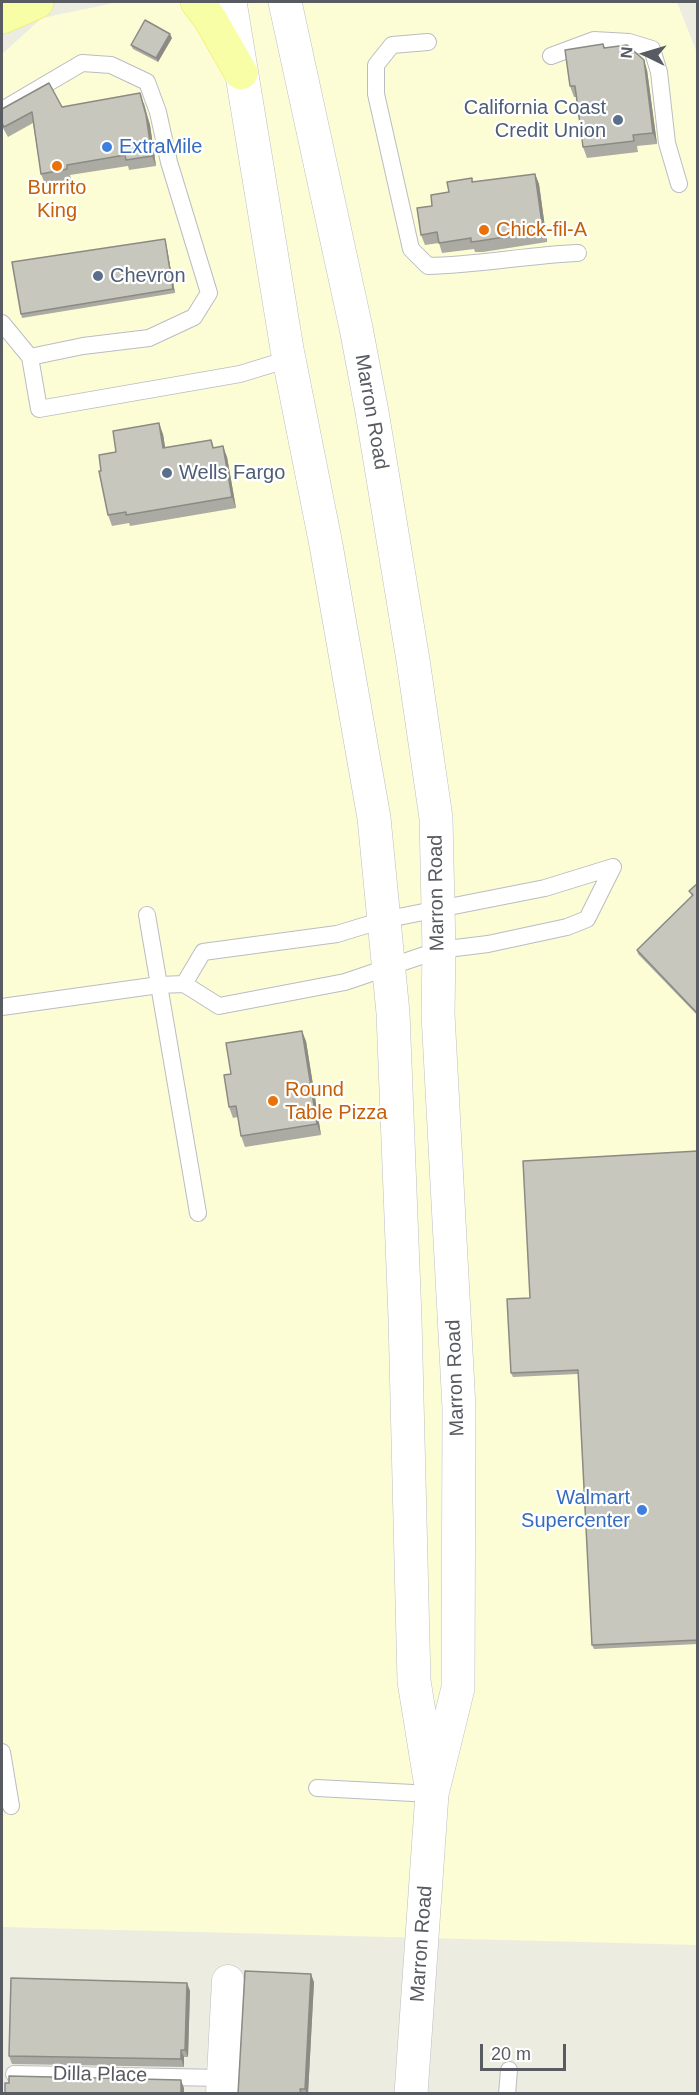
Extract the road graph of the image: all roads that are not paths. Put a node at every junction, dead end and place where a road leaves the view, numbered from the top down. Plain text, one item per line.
1 (37, 2) edge
2 (197, 2) edge
3 (230, 2) edge
4 (285, 2) edge
5 (2, 17) edge
6 (428, 42) dead end
7 (551, 56) dead end
8 (241, 73) junction
9 (2, 110) edge
10 (679, 184) dead end
11 (578, 253) dead end
12 (2, 323) edge
13 (30, 357) junction
14 (289, 359) junction
15 (438, 907) junction
16 (147, 915) dead end
17 (383, 920) junction
18 (439, 950) junction
19 (387, 968) junction
20 (184, 984) junction
21 (159, 985) junction
22 (2, 1007) edge
23 (198, 1213) dead end
24 (2, 1752) edge
25 (317, 1788) dead end
26 (432, 1794) junction
27 (11, 1806) dead end
28 (228, 1981) dead end
29 (509, 2070) dead end
30 (14, 2074) edge
31 (222, 2086) edge
32 (411, 2094) edge
33 (507, 2094) edge

1 - 5 main road
2 - 8 main road
3 - 8 street, Marron Road
4 - 15 street, Marron Road
6 - 11 lane
7 - 10 lane
8 - 14 street, Marron Road
9 - 13 lane
12 - 13 lane
13 - 14 lane
14 - 17 street, Marron Road
15 - 17 lane
15 - 18 street, Marron Road
15 - 18 lane
16 - 21 lane
17 - 19 street, Marron Road
17 - 20 lane
18 - 19 lane
18 - 26 street, Marron Road
19 - 20 lane
19 - 26 street, Marron Road
20 - 21 lane
21 - 22 lane
21 - 23 lane
24 - 27 lane
25 - 26 lane
26 - 32 street, Marron Road
28 - 31 street
29 - 33 lane
30 - 31 lane, Dilla Place

